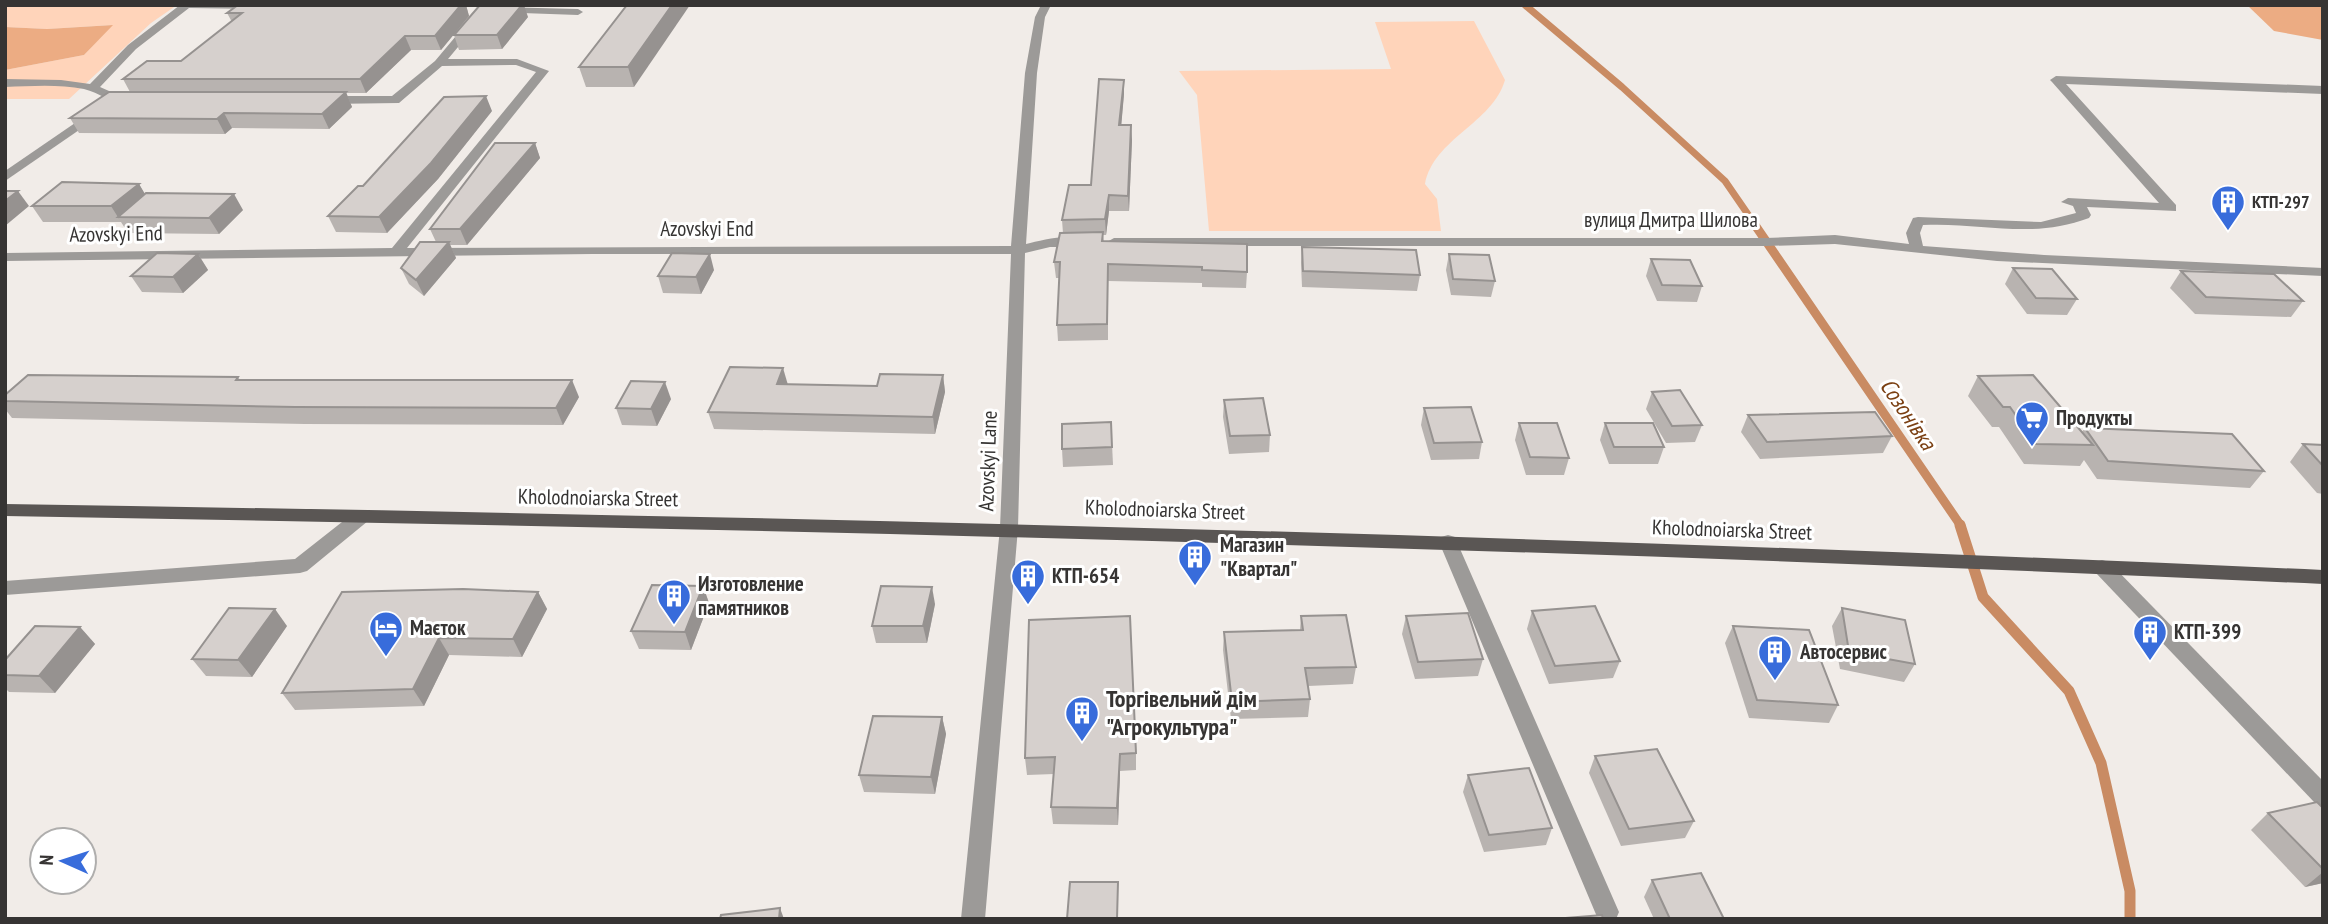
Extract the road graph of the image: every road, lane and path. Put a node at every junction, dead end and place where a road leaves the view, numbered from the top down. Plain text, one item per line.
1 (186, 5) edge
2 (1046, 5) edge
3 (268, 6) edge
4 (486, 7) edge
5 (471, 9) dead end
6 (578, 12) dead end
7 (439, 63) junction
8 (5, 83) edge
9 (92, 88) junction
10 (2323, 90) edge
11 (114, 100) junction
12 (141, 100) edge
13 (314, 100) edge
14 (5, 177) edge
15 (1917, 249) junction
16 (1018, 250) junction
17 (396, 252) junction
18 (5, 257) edge
19 (2323, 272) edge
20 (5, 510) edge
21 (362, 516) junction
22 (1009, 528) junction
23 (1448, 542) junction
24 (2102, 566) junction
25 (2323, 576) edge
26 (5, 588) edge
27 (2323, 796) edge
28 (1607, 912) dead end
29 (973, 919) edge

1 - 3 street
1 - 9 street
2 - 16 street, Azovskyi Lane
4 - 5 street
4 - 6 street
4 - 7 street
7 - 13 street
7 - 17 street
8 - 9 street
9 - 11 street
10 - 15 street
11 - 12 street
11 - 14 street
15 - 16 street, вулиця Дмитра Шилова
15 - 19 street, вулиця Дмитра Шилова
16 - 17 street, Azovskyi End
16 - 22 street, Azovskyi Lane
17 - 18 street, Azovskyi End
20 - 21 main road, Kholodnoiarska Street
21 - 22 main road, Kholodnoiarska Street
21 - 26 street
22 - 23 main road, Kholodnoiarska Street
22 - 29 street, Azovskyi Lane
23 - 24 main road, Kholodnoiarska Street
23 - 28 street
24 - 25 main road, Kholodnoiarska Street
24 - 27 street

